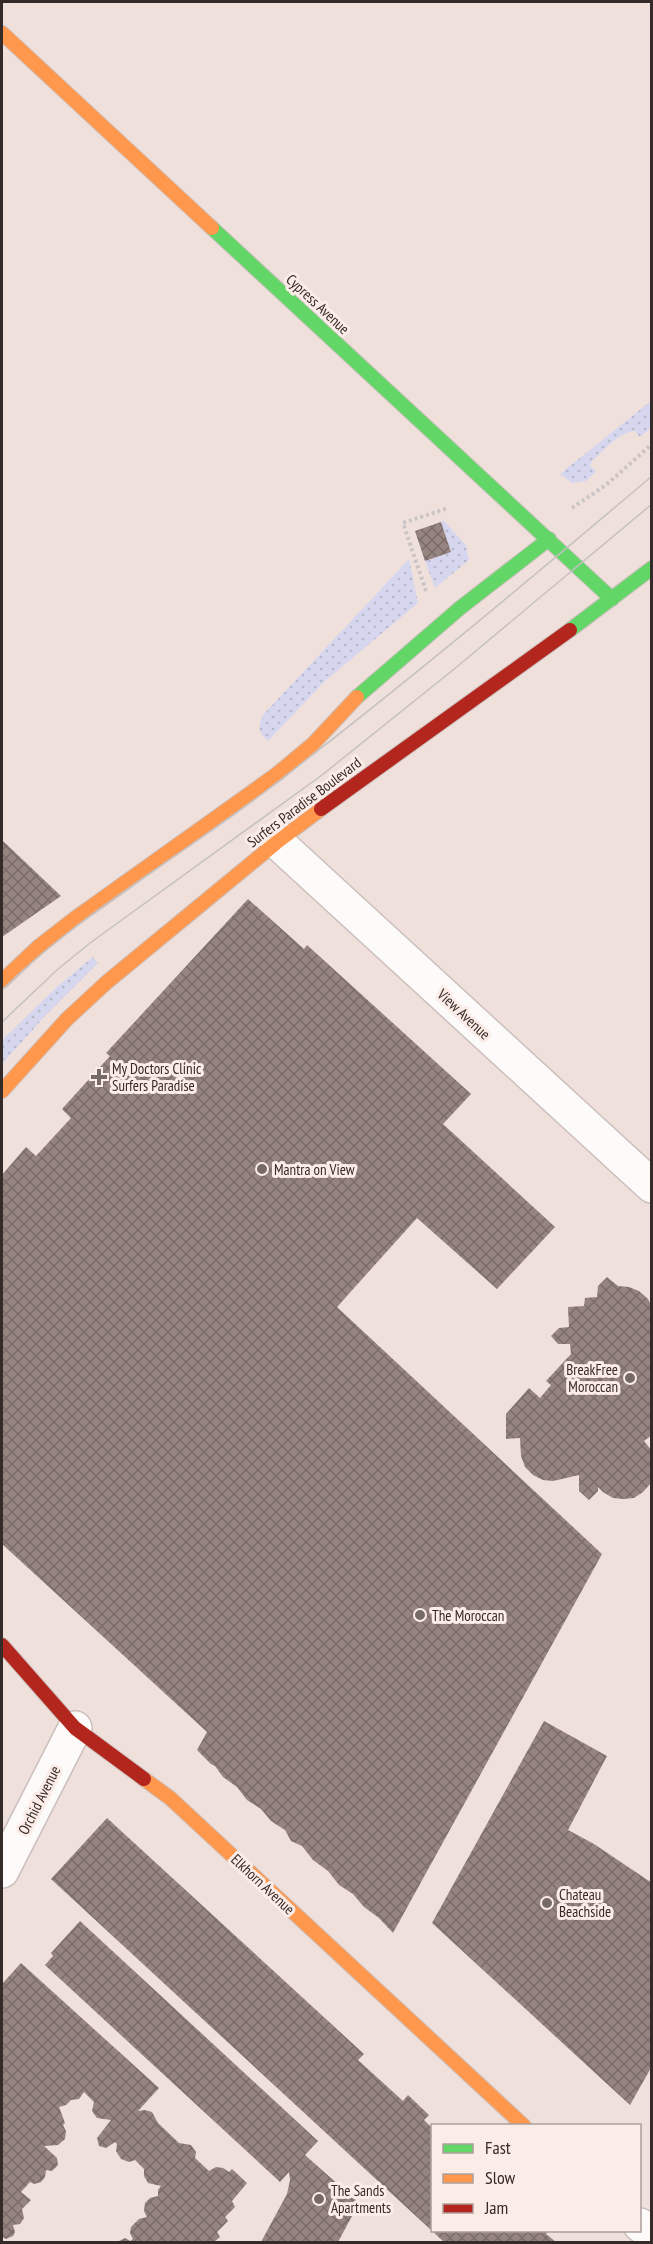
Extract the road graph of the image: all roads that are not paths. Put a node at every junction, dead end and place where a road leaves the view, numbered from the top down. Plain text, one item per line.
1 (2, 33) edge
2 (549, 539) junction
3 (651, 568) edge
4 (612, 599) junction
5 (277, 842) junction
6 (2, 981) edge
7 (2, 1091) edge
8 (651, 1186) edge
9 (2, 1645) edge
10 (75, 1728) junction
11 (2, 1871) edge
12 (522, 2124) edge
13 (651, 2233) edge
14 (646, 2242) edge

1 - 2 street, Cypress Avenue
2 - 4 street, Cypress Avenue
2 - 6 street
3 - 4 street, Surfers Paradise Boulevard
4 - 5 street, Surfers Paradise Boulevard
5 - 7 street, Surfers Paradise Boulevard
5 - 8 street, View Avenue
9 - 10 street, Elkhorn Avenue
10 - 11 street, Orchid Avenue
10 - 12 street, Elkhorn Avenue
13 - 14 street

